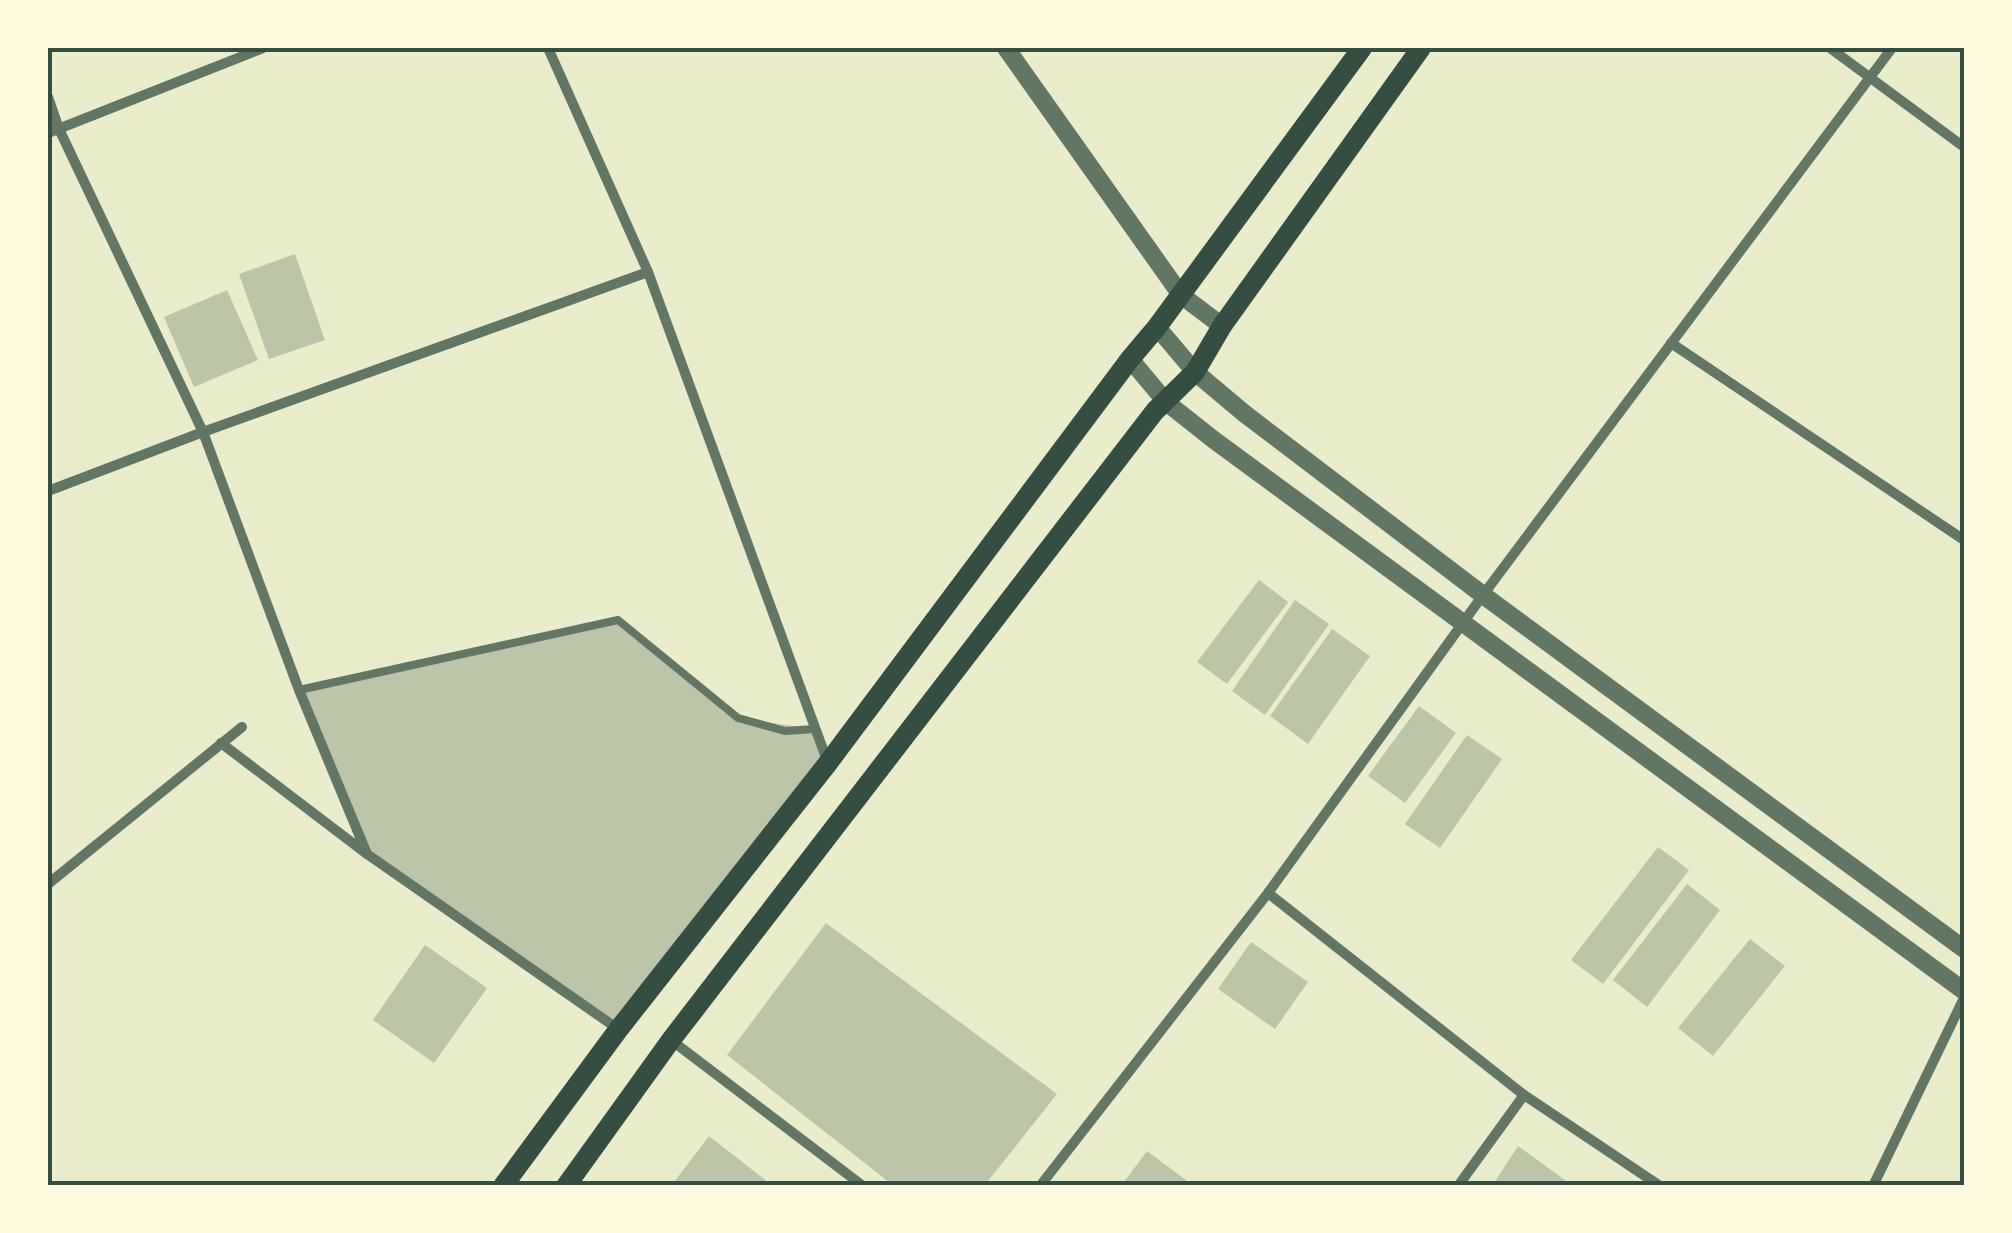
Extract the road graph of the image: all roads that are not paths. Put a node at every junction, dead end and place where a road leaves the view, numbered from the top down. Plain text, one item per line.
1 (264, 48) edge
2 (548, 48) edge
3 (1362, 48) edge
4 (1421, 48) edge
5 (1830, 48) edge
6 (1892, 48) edge
7 (1011, 50) edge
8 (1870, 79) junction
9 (48, 97) edge
10 (53, 131) edge
11 (1964, 147) edge
12 (648, 272) junction
13 (1180, 294) junction
14 (1222, 326) junction
15 (1157, 327) junction
16 (1671, 343) junction
17 (1130, 359) junction
18 (1194, 372) junction
19 (1166, 402) junction
20 (202, 432) junction
21 (48, 491) edge
22 (1964, 540) edge
23 (1484, 595) junction
24 (1463, 624) junction
25 (299, 690) junction
26 (242, 727) dead end
27 (815, 729) junction
28 (222, 743) junction
29 (828, 763) junction
30 (368, 854) junction
31 (48, 884) edge
32 (1268, 892) junction
33 (1964, 949) edge
34 (1964, 994) edge
35 (618, 1030) junction
36 (671, 1040) junction
37 (1524, 1095) junction
38 (502, 1186) edge
39 (566, 1186) edge
40 (863, 1186) edge
41 (1040, 1186) edge
42 (1458, 1186) edge
43 (1660, 1186) edge
44 (1874, 1186) edge

1 - 10 street
2 - 12 street
3 - 13 main road
4 - 14 main road
5 - 8 street
6 - 8 street
7 - 13 street
8 - 11 street
8 - 16 street
9 - 10 street
10 - 20 street
12 - 20 street
12 - 27 street
13 - 14 street
13 - 15 main road
14 - 18 main road
15 - 17 main road
15 - 18 street
16 - 22 street
16 - 23 street
17 - 19 street
17 - 29 main road
18 - 19 main road
18 - 23 street
19 - 24 street
19 - 36 main road
20 - 21 street
20 - 25 street
23 - 24 street
23 - 33 street
24 - 32 street
24 - 34 street
25 - 27 lane
25 - 30 street
26 - 28 street
27 - 29 street
28 - 30 street
28 - 31 street
29 - 35 main road
30 - 35 street
32 - 37 street
32 - 41 street
34 - 44 street
35 - 38 main road
36 - 39 main road
36 - 40 street
37 - 42 street
37 - 43 street

